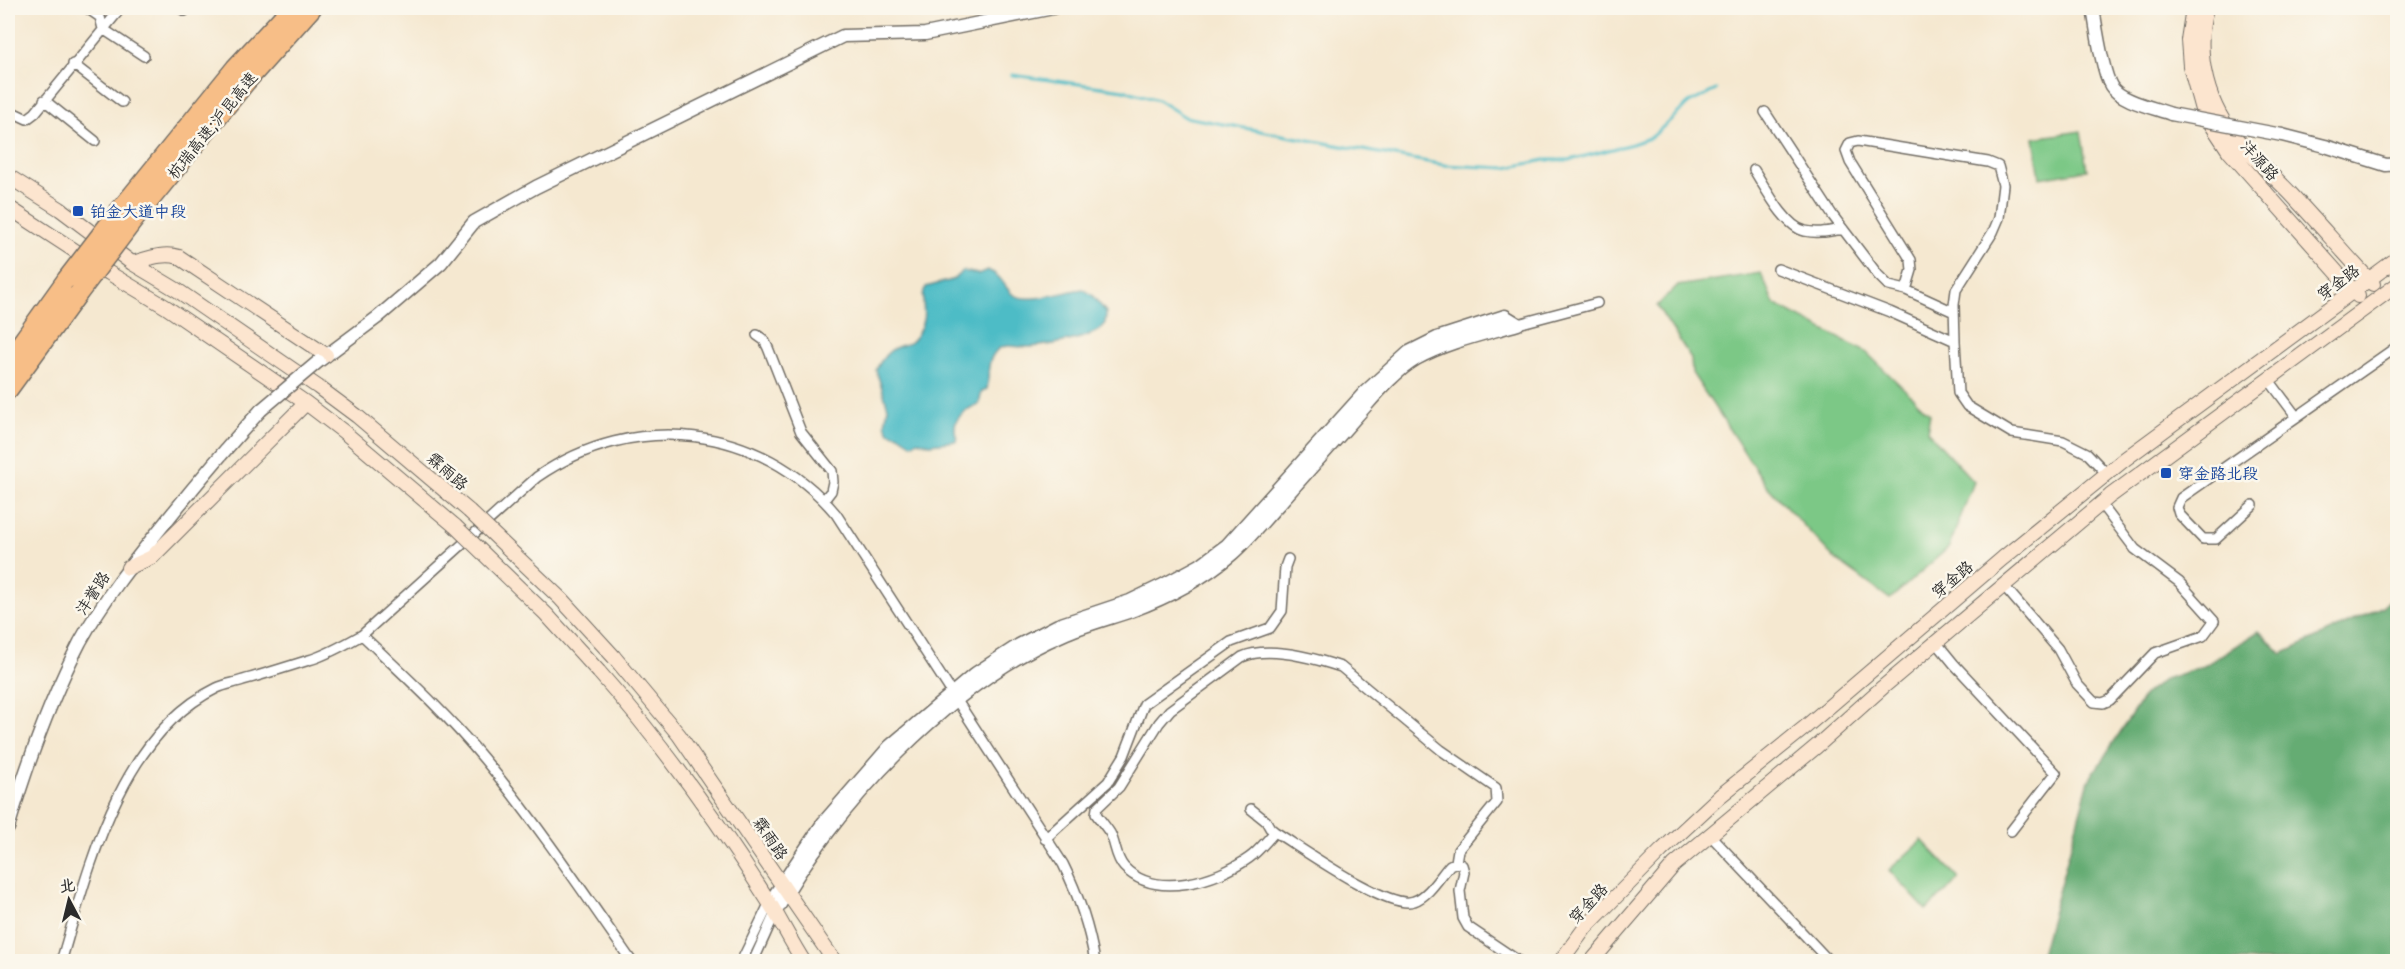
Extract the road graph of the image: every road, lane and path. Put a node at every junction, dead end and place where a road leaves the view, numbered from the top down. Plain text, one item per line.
1 (87, 8) edge
2 (121, 8) edge
3 (291, 8) edge
4 (312, 8) edge
5 (1053, 8) edge
6 (2093, 8) edge
7 (2193, 8) edge
8 (2206, 8) edge
9 (103, 29) junction
10 (144, 56) dead end
11 (73, 64) junction
12 (44, 100) junction
13 (122, 102) dead end
14 (8, 110) edge
15 (1765, 112) dead end
16 (95, 141) dead end
17 (2397, 164) edge
18 (1754, 170) dead end
19 (8, 176) edge
20 (8, 207) edge
21 (127, 216) junction
22 (1843, 230) junction
23 (2397, 258) edge
24 (132, 263) junction
25 (1778, 269) dead end
26 (2369, 280) junction
27 (2397, 284) edge
28 (72, 287) junction
29 (1906, 290) junction
30 (2354, 291) junction
31 (2383, 295) junction
32 (1597, 303) dead end
33 (2367, 307) junction
34 (1954, 312) junction
35 (1518, 324) joint
36 (757, 335) dead end
37 (1955, 341) junction
38 (2397, 346) edge
39 (322, 358) junction
40 (8, 361) edge
41 (2268, 380) junction
42 (8, 390) edge
43 (306, 403) junction
44 (2296, 417) junction
45 (2107, 474) junction
46 (824, 500) junction
47 (2101, 504) junction
48 (2253, 505) dead end
49 (1288, 559) dead end
50 (128, 568) junction
51 (2004, 586) junction
52 (362, 635) junction
53 (1936, 642) junction
54 (954, 697) junction
55 (1251, 809) dead end
56 (8, 828) edge
57 (2012, 831) dead end
58 (1275, 832) junction
59 (1710, 835) junction
60 (1045, 839) junction
61 (1456, 862) junction
62 (784, 888) junction
63 (772, 908) junction
64 (61, 962) edge
65 (632, 962) edge
66 (741, 962) edge
67 (753, 962) edge
68 (804, 962) edge
69 (835, 962) edge
70 (1095, 962) edge
71 (1520, 962) edge
72 (1560, 962) edge
73 (1592, 962) edge
74 (1830, 962) edge

1 - 9 street
2 - 9 street
3 - 21 highway, 杭瑞高速;沪昆高速
4 - 21 highway, 杭瑞高速;沪昆高速
5 - 39 street, 沣誉路
6 - 17 street, bridge
7 - 30 main road, 沣源路
8 - 26 main road, 沣源路
9 - 10 street
9 - 11 street
11 - 12 street
11 - 13 street
12 - 14 street
12 - 16 street
15 - 22 street
18 - 22 street
19 - 24 main road, 霖雨路
20 - 43 main road
21 - 28 highway, 杭瑞高速;沪昆高速, bridge
22 - 29 street
23 - 26 main road, 穿金路
24 - 39 main road
24 - 62 main road, 霖雨路, bridge
25 - 37 street
26 - 30 main road, 穿金路
26 - 31 main road, 沣源路
27 - 31 main road
28 - 40 highway
28 - 42 highway, 杭瑞高速;沪昆高速
29 - 34 street
29 - 34 street
30 - 33 main road, 沣源路
30 - 45 main road, 穿金路
31 - 33 main road
32 - 35 street
33 - 41 main road
34 - 37 street
35 - 54 street
36 - 46 street
37 - 45 street
38 - 44 street
39 - 50 street, 沣誉路, bridge
41 - 44 street
41 - 47 main road
43 - 50 main road
43 - 63 main road, bridge
44 - 48 street
45 - 72 main road, 穿金路
46 - 52 street
46 - 54 street
47 - 51 main road
47 - 51 street
49 - 60 street
50 - 56 street, 沣誉路
51 - 53 main road
52 - 64 street
52 - 65 street
53 - 57 street
53 - 59 main road
54 - 60 street
54 - 62 street
55 - 58 street
58 - 61 street
58 - 61 street
59 - 73 main road
59 - 74 street
60 - 70 street
61 - 71 street
62 - 63 street
62 - 69 main road, 霖雨路
63 - 66 street
63 - 67 street
63 - 68 main road

